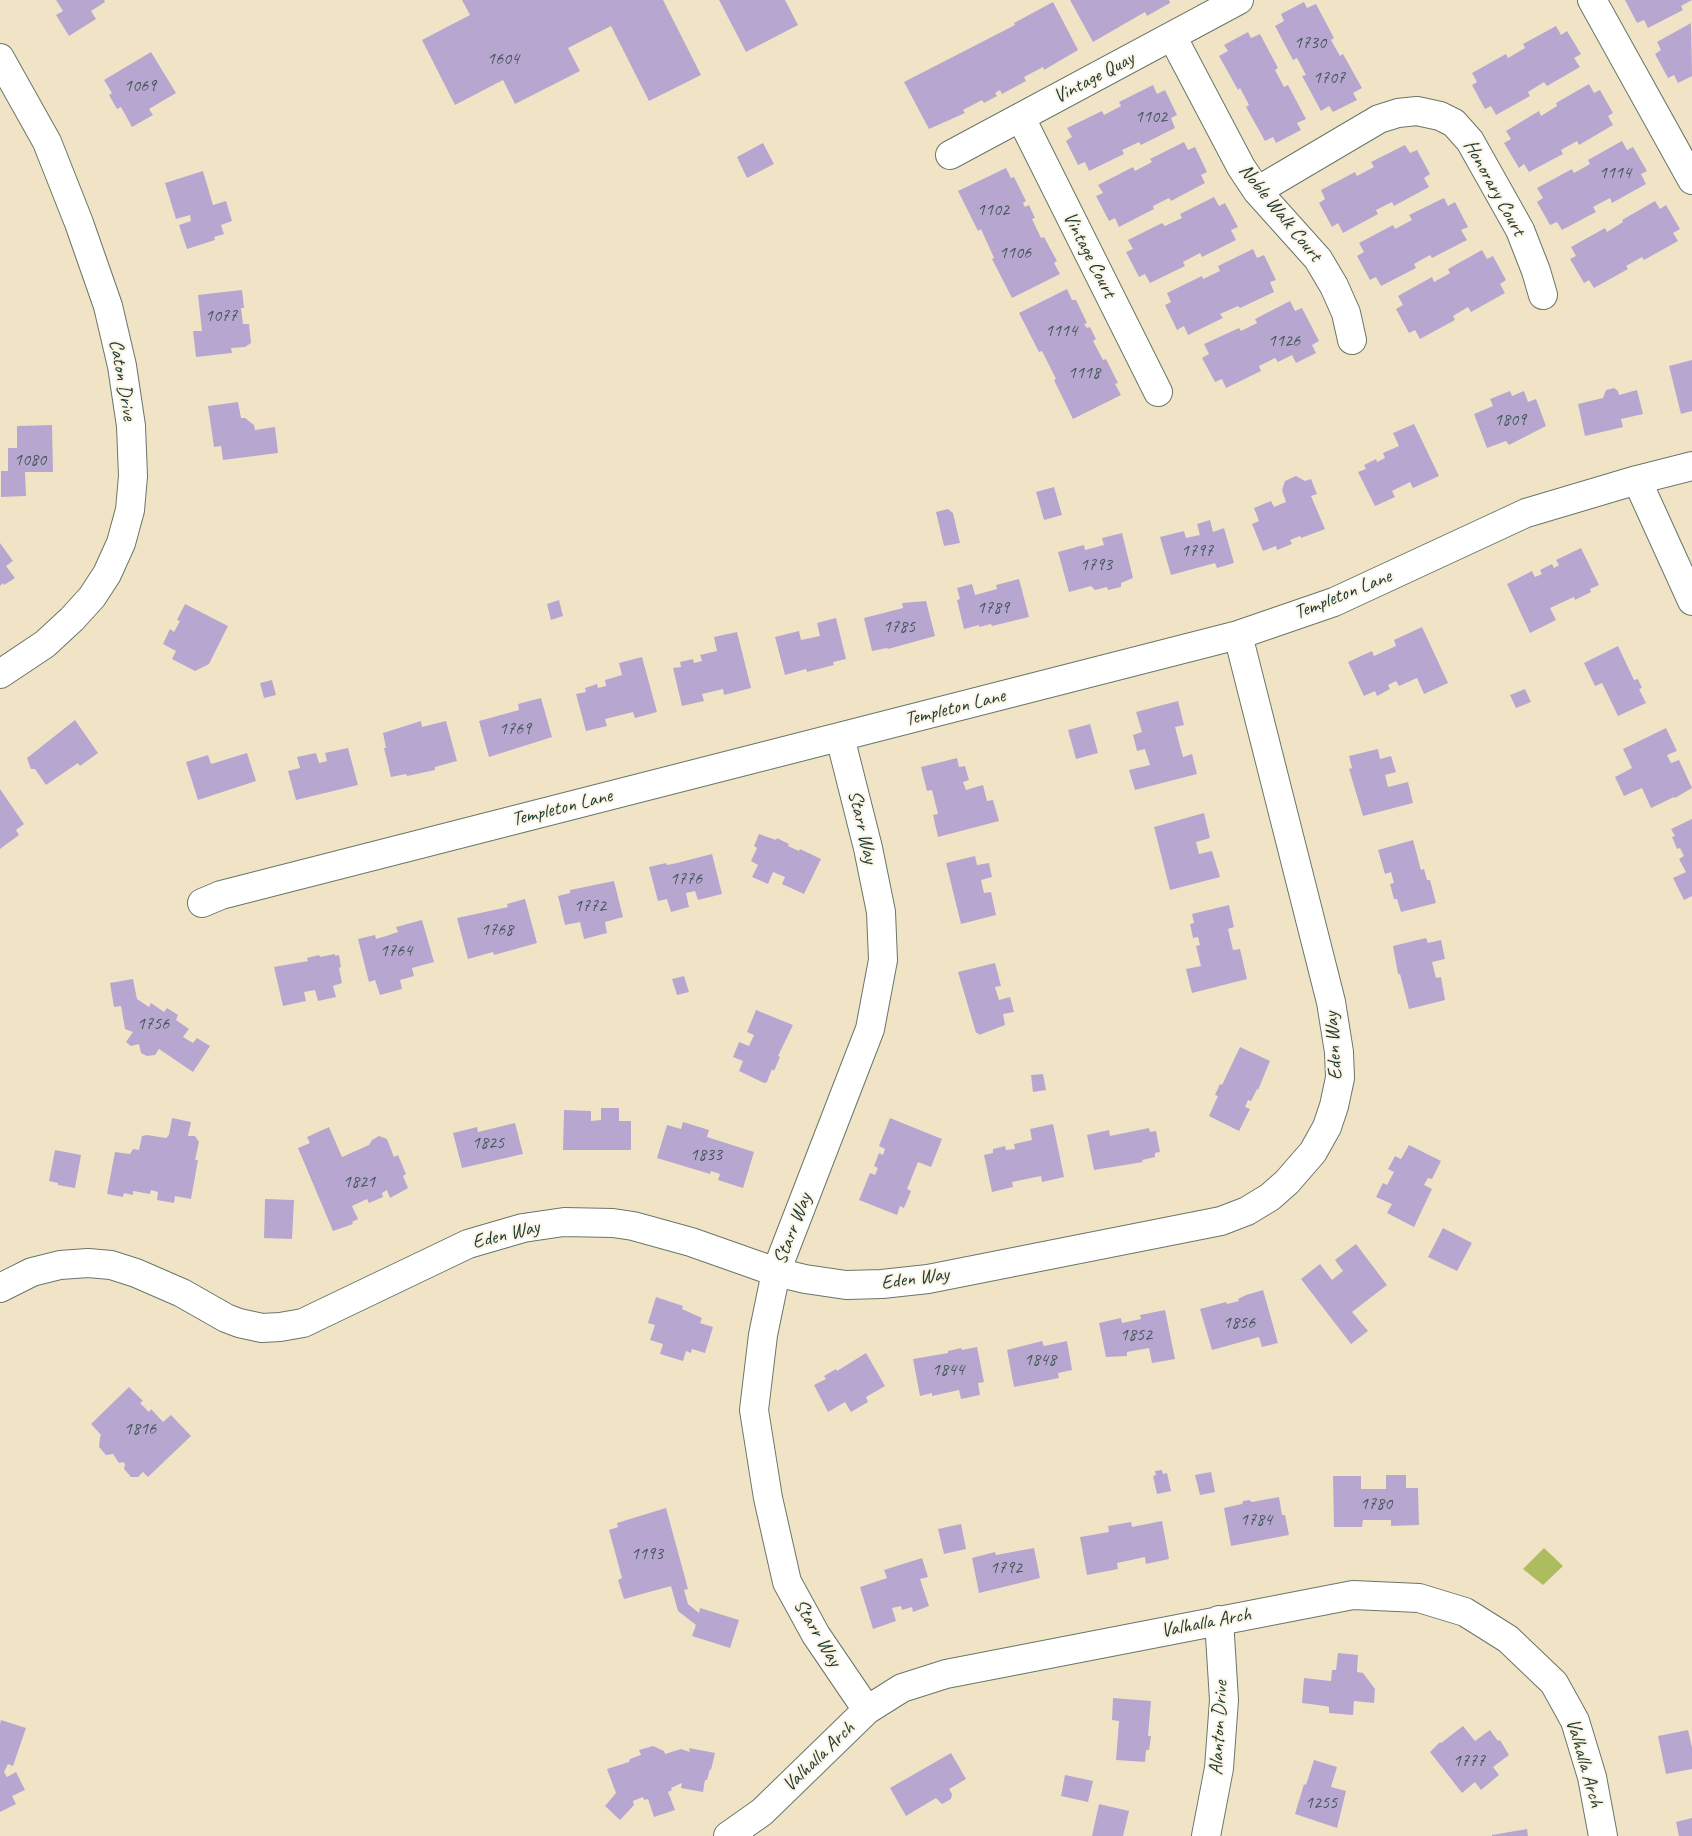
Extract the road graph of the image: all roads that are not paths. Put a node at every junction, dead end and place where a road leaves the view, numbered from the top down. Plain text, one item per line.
1 (1239, 0) edge
2 (1592, 0) edge
3 (1172, 36) junction
4 (0, 58) edge
5 (1021, 118) junction
6 (950, 155) dead end
7 (1692, 180) edge
8 (1257, 191) junction
9 (1543, 295) dead end
10 (1352, 340) dead end
11 (1158, 392) dead end
12 (1692, 466) edge
13 (1637, 480) junction
14 (1692, 601) edge
15 (1238, 635) junction
16 (0, 674) edge
17 (840, 737) junction
18 (202, 903) dead end
19 (776, 1272) junction
20 (0, 1288) edge
21 (1218, 1620) junction
22 (867, 1710) junction
23 (728, 1836) edge
24 (1206, 1836) edge
25 (1603, 1836) edge

1 - 3 street, Vintage Quay
2 - 7 street
3 - 5 street, Vintage Quay
3 - 8 street, Noble Walk Court
4 - 16 street, Caton Drive
5 - 6 street, Vintage Quay
5 - 11 street, Vintage Court
8 - 9 street, Honorary Court
8 - 10 street, Noble Walk Court
12 - 13 street, Templeton Lane
13 - 14 street
13 - 15 street, Templeton Lane
15 - 17 street, Templeton Lane
15 - 19 street, Eden Way
17 - 18 street, Templeton Lane
17 - 19 street, Starr Way
19 - 20 street, Eden Way
19 - 22 street, Starr Way
21 - 22 street, Valhalla Arch
21 - 24 street, Alanton Drive
21 - 25 street, Valhalla Arch
22 - 23 street, Valhalla Arch

